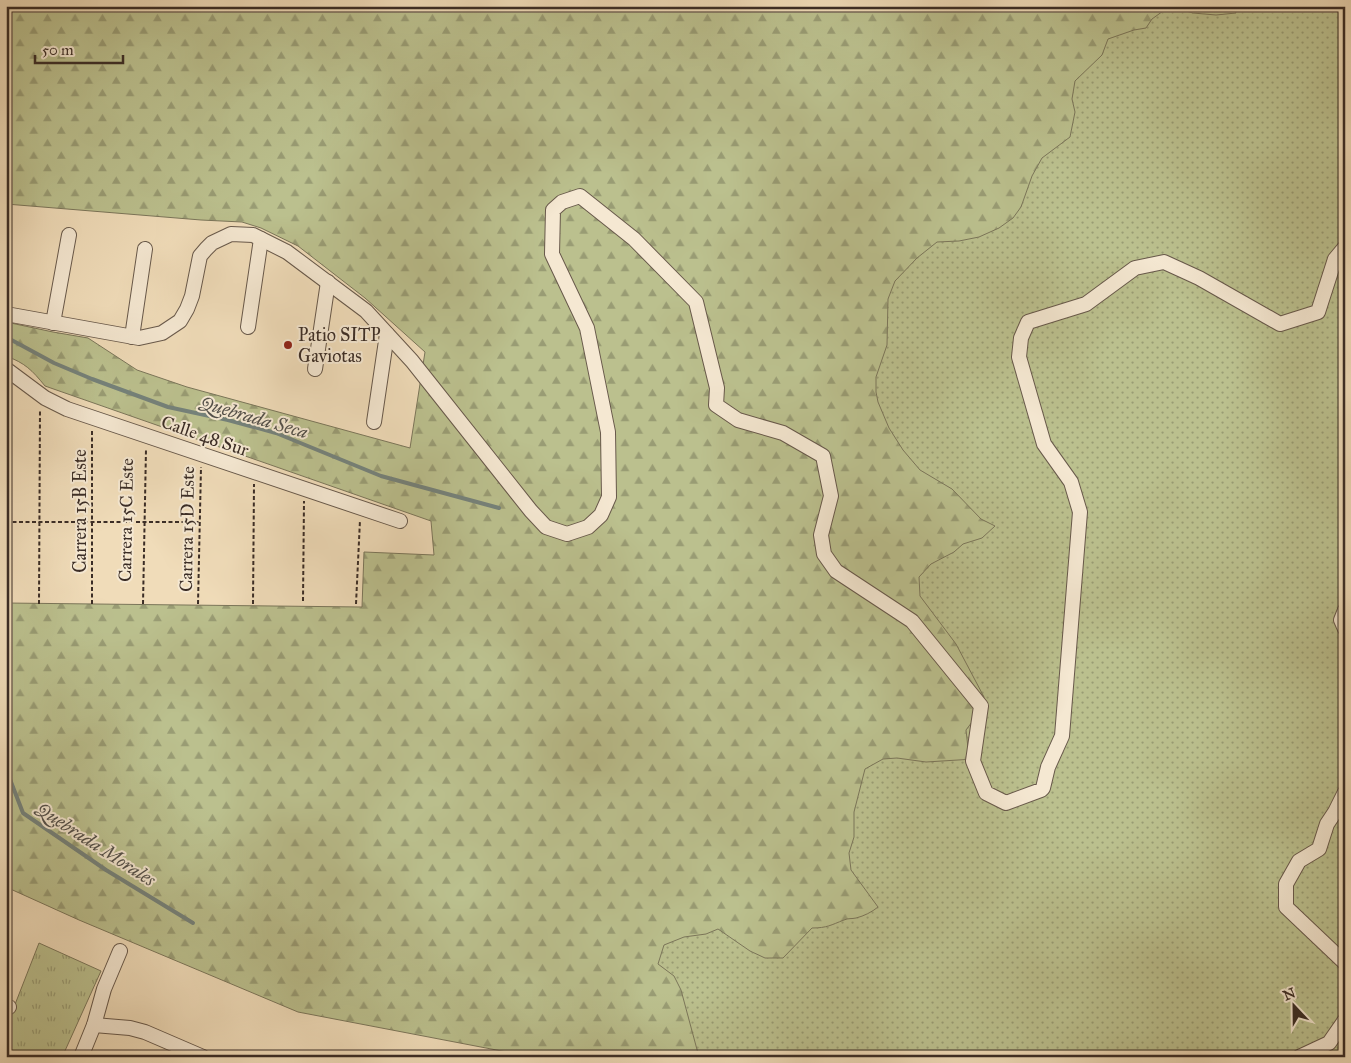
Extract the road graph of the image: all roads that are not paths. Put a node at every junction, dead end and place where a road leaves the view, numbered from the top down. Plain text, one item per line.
1 (69, 235) dead end
2 (261, 239) junction
3 (1345, 247) edge
4 (145, 249) dead end
5 (328, 282) junction
6 (6, 314) edge
7 (53, 323) junction
8 (248, 327) dead end
9 (387, 334) junction
10 (132, 337) junction
11 (6, 369) edge
12 (316, 369) dead end
13 (374, 422) dead end
14 (400, 521) dead end
15 (1345, 610) edge
16 (1345, 629) edge
17 (1345, 792) edge
18 (120, 951) dead end
19 (1345, 963) edge
20 (1345, 1020) edge
21 (94, 1025) junction
22 (82, 1057) edge
23 (203, 1057) edge
24 (1299, 1057) edge

1 - 7 street
2 - 5 street
2 - 8 street
2 - 10 street
3 - 9 street
4 - 10 street
5 - 9 street
5 - 12 street
6 - 7 street
7 - 10 street
9 - 13 street
11 - 14 street, Calle 48 Sur
15 - 16 street
17 - 19 street
18 - 21 street
20 - 24 street
21 - 22 street
21 - 23 street

